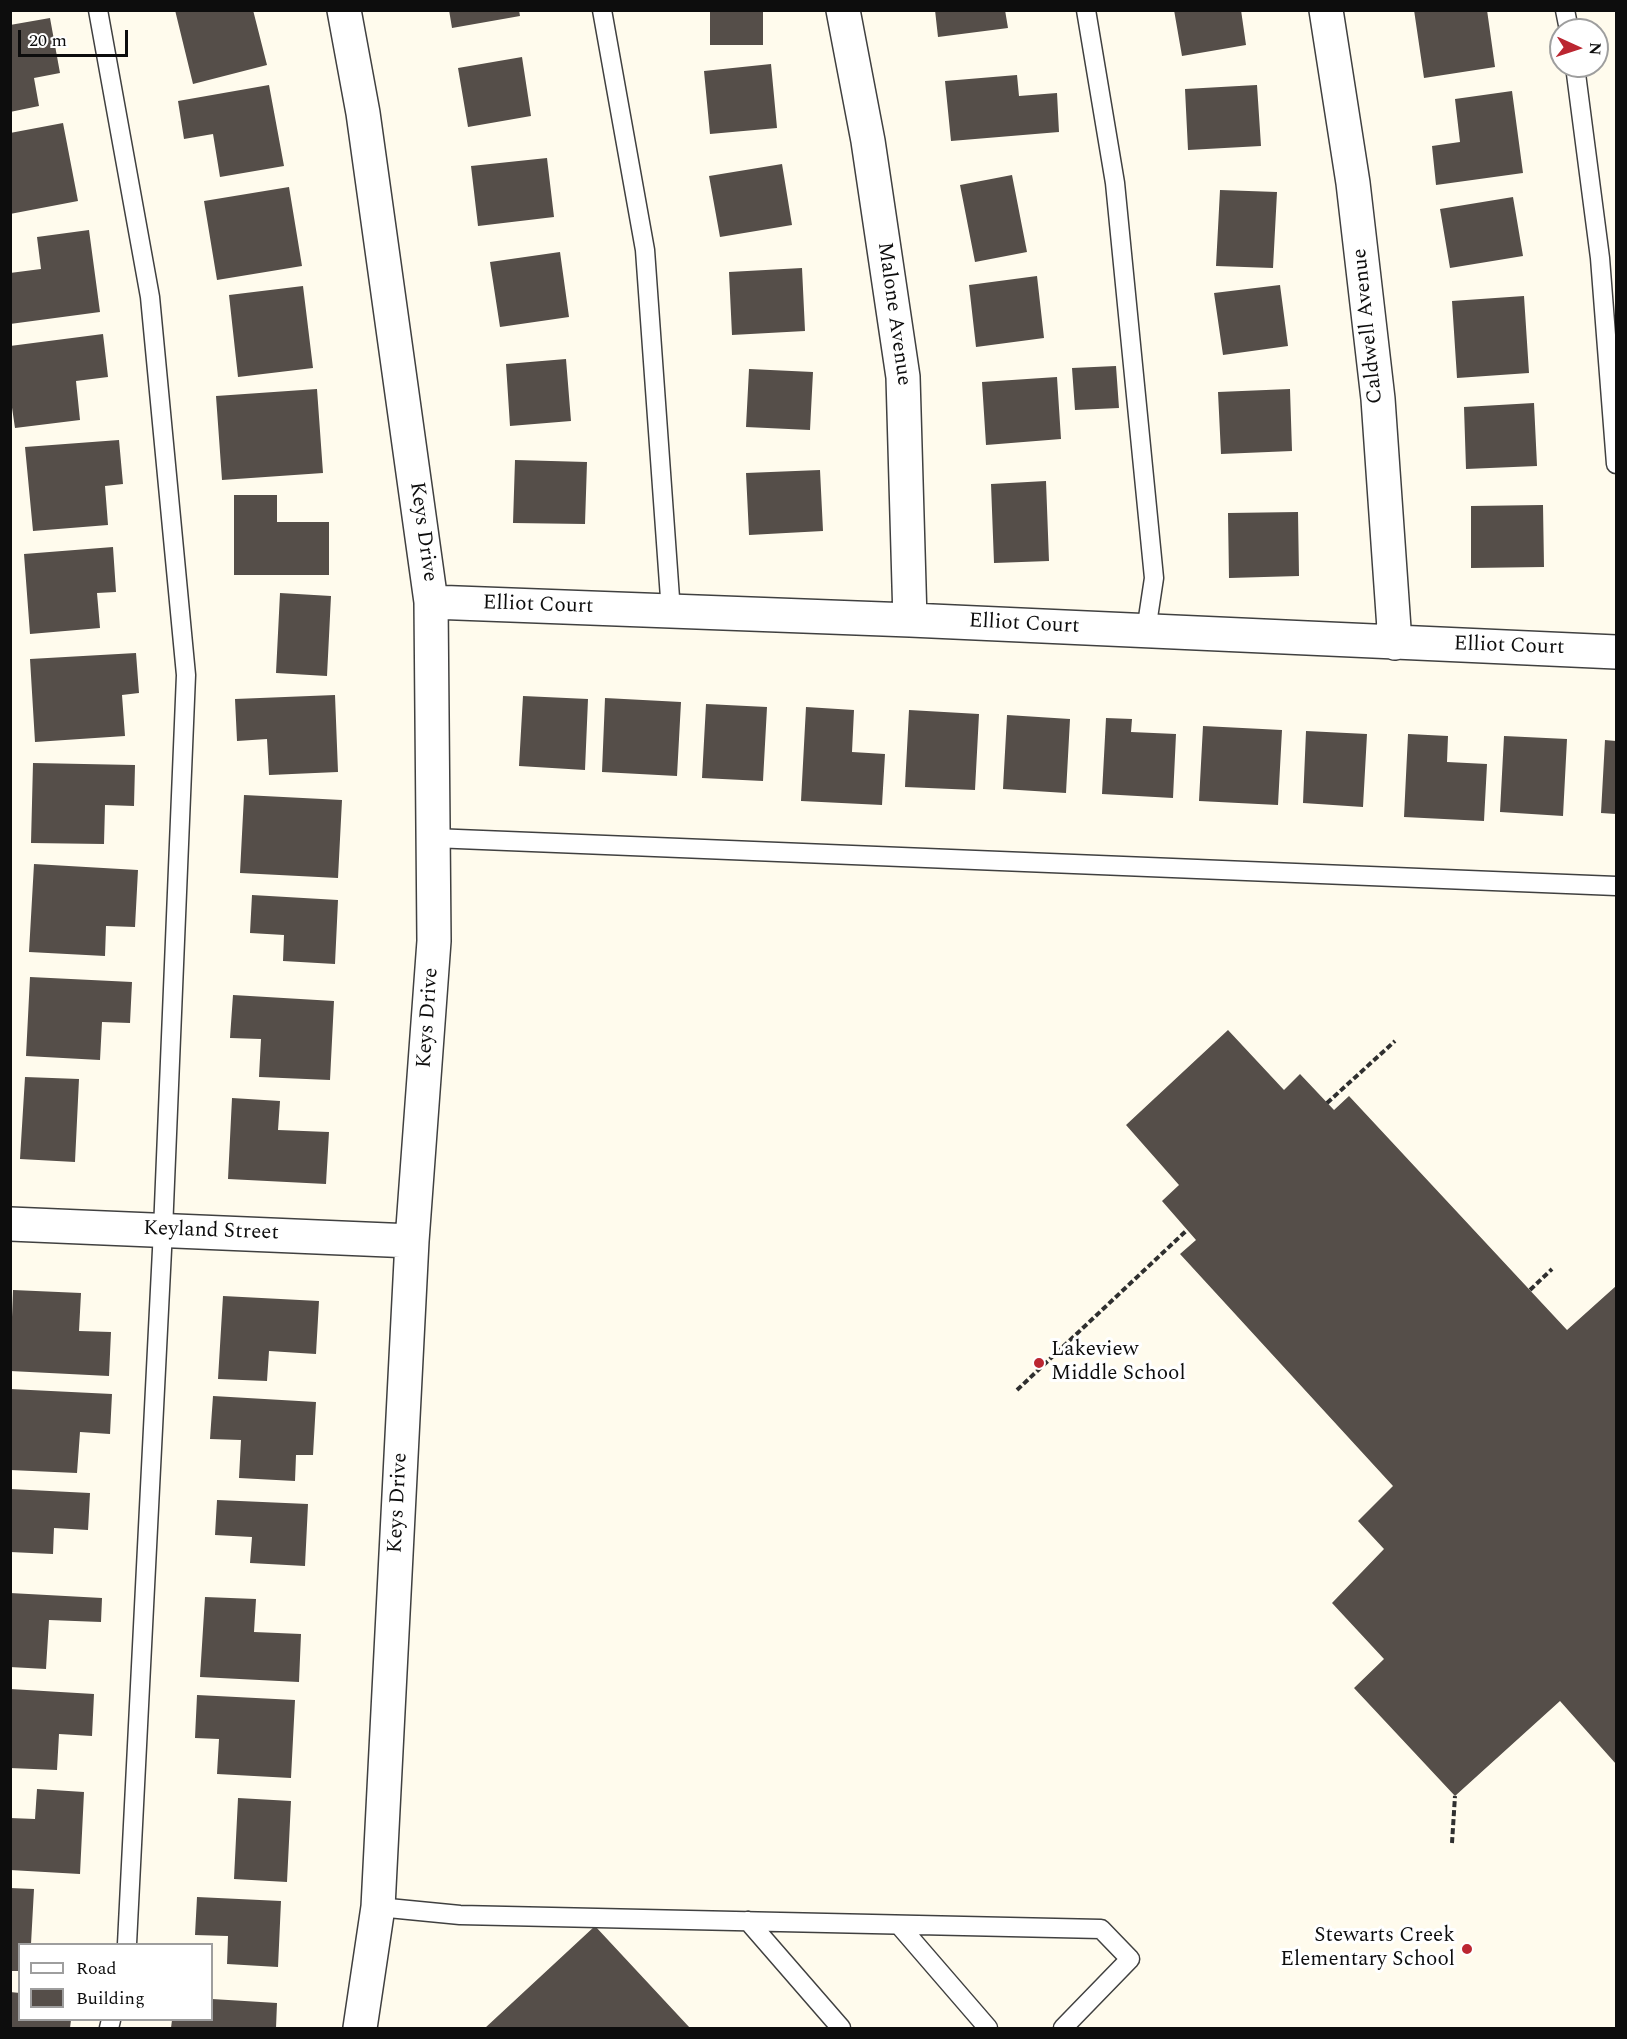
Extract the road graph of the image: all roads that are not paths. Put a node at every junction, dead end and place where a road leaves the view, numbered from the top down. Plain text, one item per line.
1 (99, 10) edge
2 (344, 10) edge
3 (602, 10) edge
4 (843, 10) edge
5 (1086, 10) edge
6 (1326, 10) edge
7 (1577, 78) edge
8 (1617, 464) edge
9 (431, 602) junction
10 (671, 612) junction
11 (910, 620) junction
12 (1146, 631) junction
13 (1395, 643) junction
14 (1617, 652) edge
15 (433, 838) junction
16 (1617, 886) edge
17 (10, 1224) edge
18 (163, 1230) junction
19 (412, 1241) junction
20 (378, 1907) junction
21 (748, 1921) junction
22 (898, 1924) junction
23 (127, 1943) edge
24 (360, 2028) edge
25 (841, 2028) edge
26 (988, 2028) edge
27 (1063, 2028) edge

1 - 18 lane
2 - 9 street, Keys Drive
3 - 10 lane
4 - 11 street, Malone Avenue
5 - 12 lane
6 - 13 street, Caldwell Avenue
7 - 8 lane
9 - 10 street, Elliot Court
9 - 15 street, Keys Drive
10 - 11 street, Elliot Court
11 - 12 street, Elliot Court
12 - 13 street, Elliot Court
13 - 14 street, Elliot Court
15 - 16 lane
15 - 19 street, Keys Drive
17 - 18 street, Keyland Street
18 - 19 street, Keyland Street
18 - 23 lane
19 - 20 street, Keys Drive
20 - 21 lane
20 - 24 street, Keys Drive
21 - 22 lane
21 - 25 lane
22 - 26 lane
22 - 27 lane

